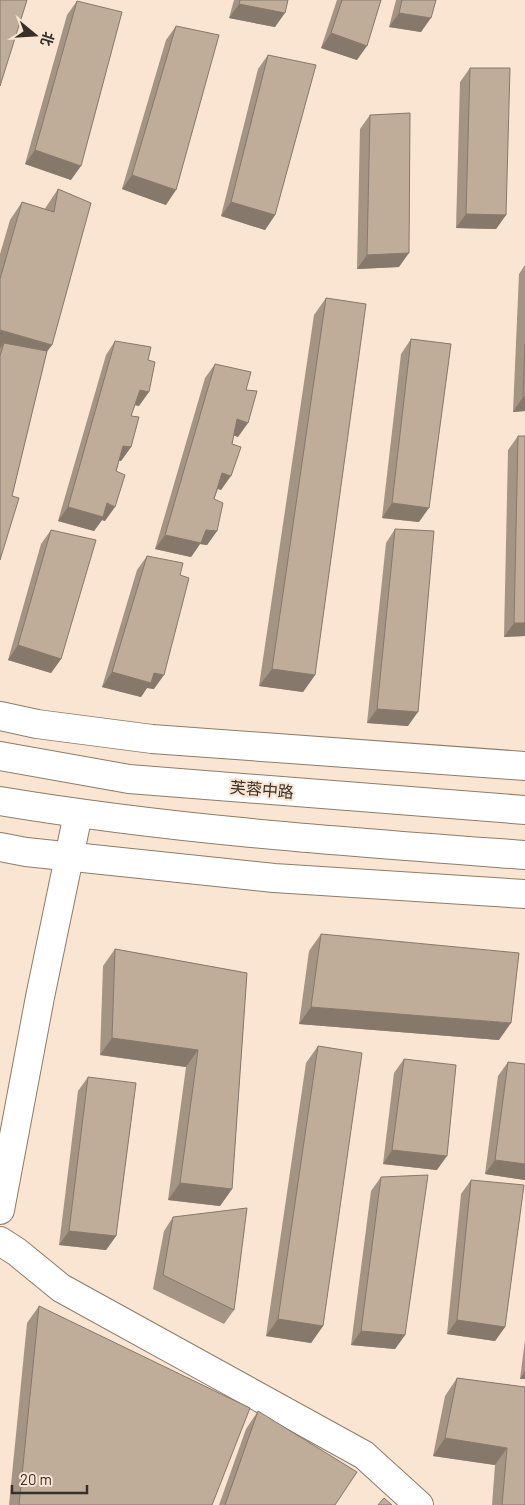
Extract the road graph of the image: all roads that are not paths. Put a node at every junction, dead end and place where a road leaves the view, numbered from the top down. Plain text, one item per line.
1 (0, 716) edge
2 (0, 756) edge
3 (525, 766) edge
4 (0, 801) edge
5 (525, 810) edge
6 (78, 814) junction
7 (0, 847) edge
8 (525, 855) edge
9 (69, 857) junction
10 (525, 894) edge
11 (0, 1210) edge
12 (0, 1241) edge
13 (419, 1505) edge

1 - 3 street
2 - 5 street, 芙蓉中路
4 - 6 street
6 - 8 street
6 - 9 street
7 - 9 street
9 - 10 street
9 - 11 street
12 - 13 street

